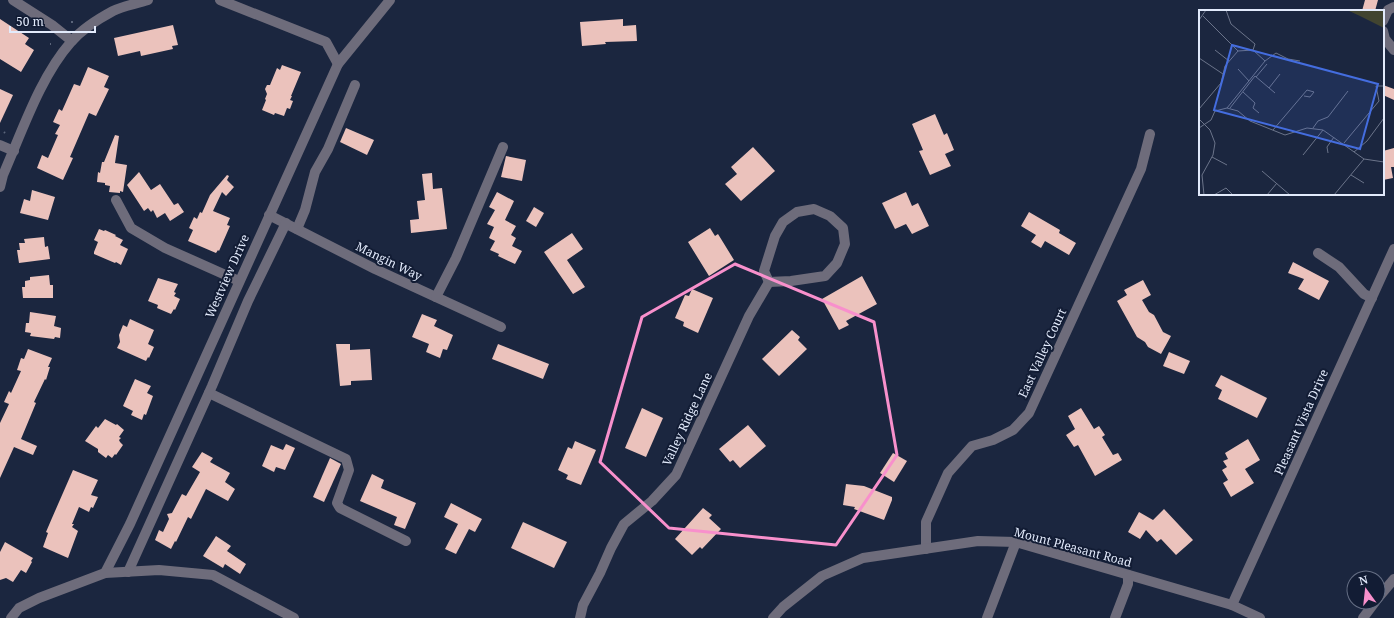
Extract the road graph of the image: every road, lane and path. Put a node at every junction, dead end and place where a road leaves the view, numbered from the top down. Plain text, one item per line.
1 (13, 0) edge
2 (148, 0) edge
3 (220, 0) edge
4 (390, 0) edge
5 (1394, 7) edge
6 (1384, 19) edge
7 (1384, 35) edge
8 (72, 41) junction
9 (1394, 50) edge
10 (338, 64) junction
11 (355, 85) dead end
12 (1150, 134) dead end
13 (0, 145) edge
14 (503, 147) dead end
15 (14, 151) junction
16 (0, 186) edge
17 (116, 200) dead end
18 (269, 215) junction
19 (286, 223) junction
20 (297, 229) junction
21 (1394, 249) edge
22 (1318, 253) dead end
23 (239, 281) junction
24 (769, 282) junction
25 (436, 297) junction
26 (1372, 298) junction
27 (501, 327) dead end
28 (209, 393) junction
29 (406, 541) dead end
30 (1016, 542) junction
31 (926, 549) junction
32 (128, 572) junction
33 (105, 573) junction
34 (1128, 574) junction
35 (1394, 579) edge
36 (1386, 588) edge
37 (1232, 605) junction
38 (11, 618) edge
39 (294, 618) edge
40 (580, 618) edge
41 (773, 618) edge
42 (987, 618) edge
43 (1115, 618) edge
44 (1260, 618) edge

1 - 8 street
2 - 8 street
3 - 10 street
4 - 10 street, Westview Drive
5 - 6 street
7 - 9 street
8 - 15 street
10 - 18 street, Westview Drive
11 - 20 street
12 - 31 street, East Valley Court
13 - 15 street
14 - 25 street
15 - 16 street
17 - 23 street
18 - 19 street, Mangin Way
18 - 23 street, Westview Drive
19 - 20 street, Mangin Way
19 - 28 street
20 - 25 street, Mangin Way
21 - 26 street, Pleasant Vista Drive
22 - 26 street
23 - 33 street, Westview Drive
24 - 24 street
24 - 40 street, Valley Ridge Lane
25 - 27 street, Mangin Way
26 - 37 street, Pleasant Vista Drive
28 - 29 street
28 - 32 street
30 - 31 street, Mount Pleasant Road
30 - 34 street, Mount Pleasant Road
30 - 42 street
31 - 41 street, Mount Pleasant Road
32 - 33 street
32 - 39 street
33 - 38 street
34 - 37 street, Mount Pleasant Road
34 - 43 street
35 - 36 street
37 - 44 street, Mount Pleasant Road

